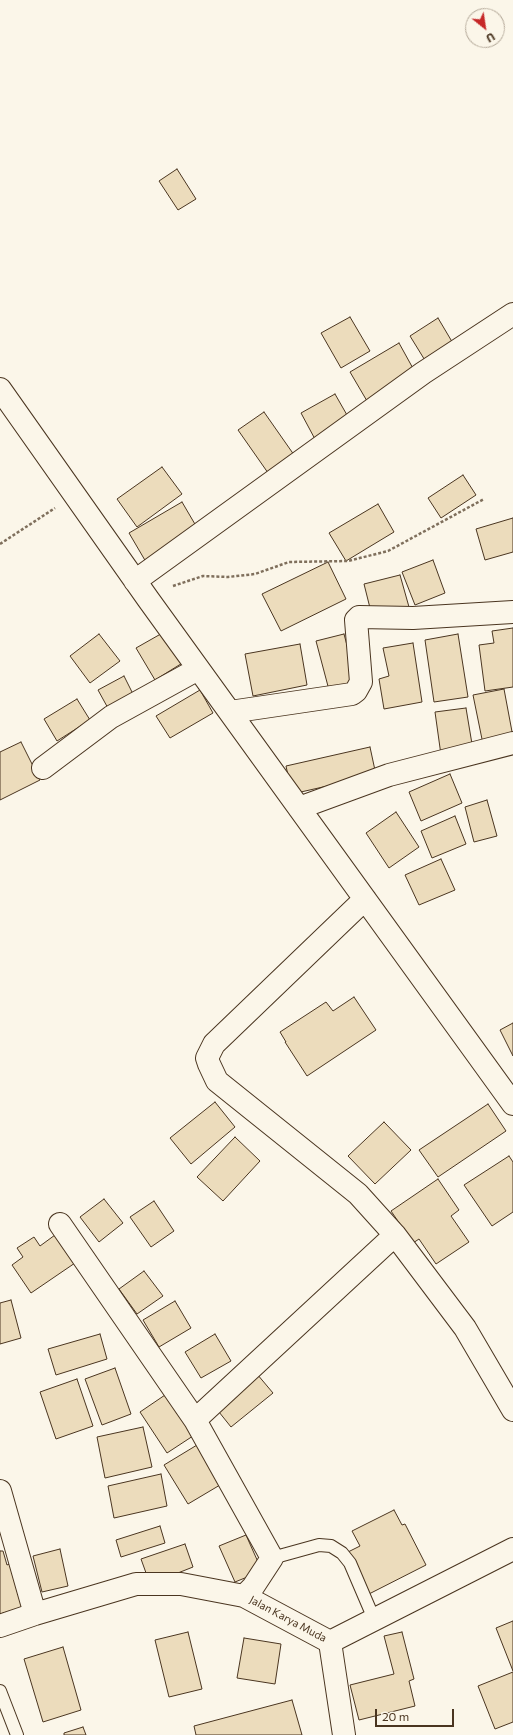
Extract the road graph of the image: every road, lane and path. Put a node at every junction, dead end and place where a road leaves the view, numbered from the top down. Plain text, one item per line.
1 (513, 314) edge
2 (0, 389) edge
3 (74, 496) junction
4 (484, 499) dead end
5 (0, 544) edge
6 (135, 581) junction
7 (148, 599) junction
8 (513, 612) edge
9 (198, 669) junction
10 (230, 712) junction
11 (513, 743) edge
12 (42, 768) dead end
13 (299, 808) junction
14 (365, 900) junction
15 (513, 1104) edge
16 (60, 1224) dead end
17 (395, 1235) junction
18 (513, 1410) edge
19 (196, 1420) junction
20 (0, 1491) edge
21 (513, 1549) edge
22 (272, 1558) junction
23 (244, 1596) junction
24 (36, 1614) junction
25 (374, 1619) junction
26 (0, 1626) edge
27 (330, 1642) junction
28 (0, 1691) edge
29 (17, 1735) edge
30 (344, 1735) edge

1 - 6 street
2 - 3 street
3 - 5 path
3 - 6 street
4 - 7 path
6 - 7 street
7 - 9 street
8 - 10 street
9 - 10 street
9 - 12 street
10 - 13 street
11 - 13 street
13 - 14 street
14 - 15 street
14 - 17 street
16 - 19 street
17 - 18 street
17 - 19 street
19 - 22 street
20 - 24 street
21 - 25 street, Jalan Karya Muda
22 - 23 street
22 - 25 lane
23 - 24 street, Jalan Karya Muda
23 - 27 street, Jalan Karya Muda
24 - 26 street, Jalan Karya Muda
25 - 27 street, Jalan Karya Muda
27 - 30 street
28 - 29 lane

